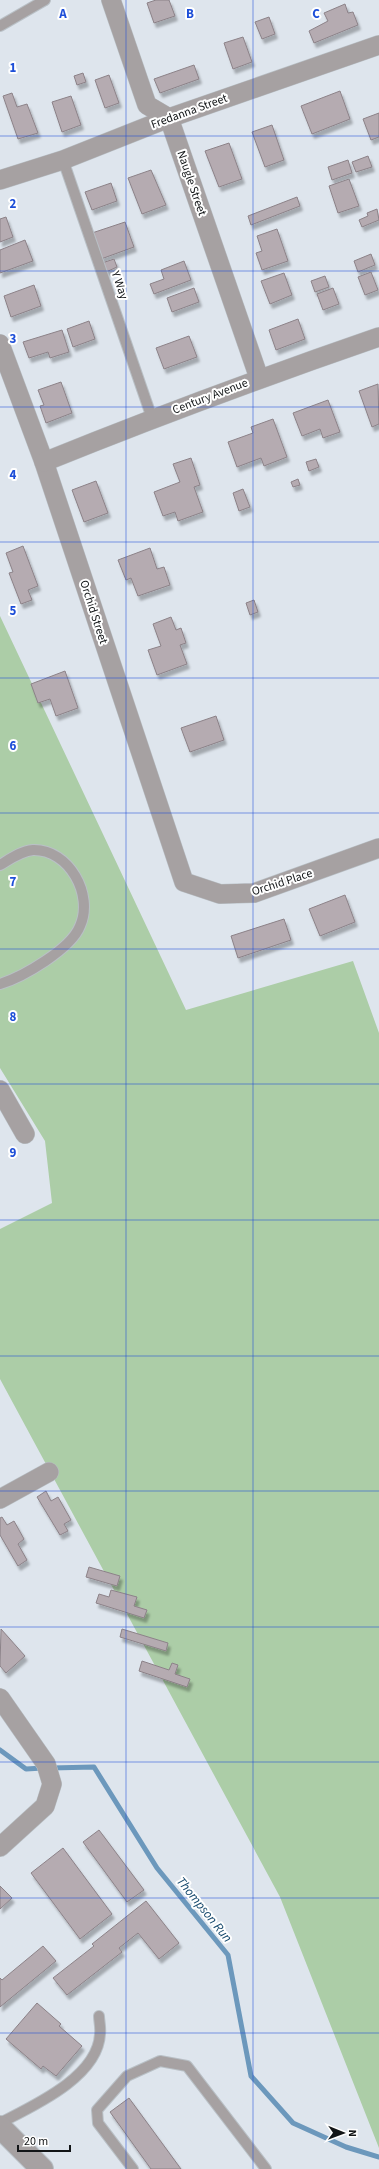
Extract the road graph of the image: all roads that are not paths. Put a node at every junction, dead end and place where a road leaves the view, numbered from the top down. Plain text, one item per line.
1 (45, 0) edge
2 (111, 0) edge
3 (0, 26) edge
4 (379, 45) edge
5 (169, 118) junction
6 (63, 160) junction
7 (0, 180) edge
8 (379, 337) edge
9 (0, 344) edge
10 (259, 378) junction
11 (152, 418) junction
12 (44, 462) junction
13 (379, 848) edge
14 (0, 865) edge
15 (184, 882) joint
16 (0, 984) edge
17 (0, 1090) edge
18 (25, 1134) dead end
19 (49, 1472) dead end
20 (0, 1499) edge
21 (0, 1698) edge
22 (0, 1847) edge
23 (99, 2016) dead end
24 (0, 2123) edge
25 (0, 2127) edge
26 (42, 2169) edge
27 (133, 2169) edge
28 (266, 2169) edge

1 - 3 lane
2 - 5 street
4 - 5 street, Fredanna Street
5 - 6 street, Fredanna Street
5 - 10 street, Naugle Street
6 - 7 street, Fredanna Street
6 - 11 lane, Y Way
8 - 10 street, Century Avenue
9 - 12 street, Orchid Street
10 - 11 street, Century Avenue
11 - 12 street, Century Avenue
12 - 15 street, Orchid Street
13 - 15 street, Orchid Place
14 - 16 lane
17 - 18 street
19 - 20 street
21 - 22 street
23 - 24 lane
25 - 26 street
27 - 28 lane

